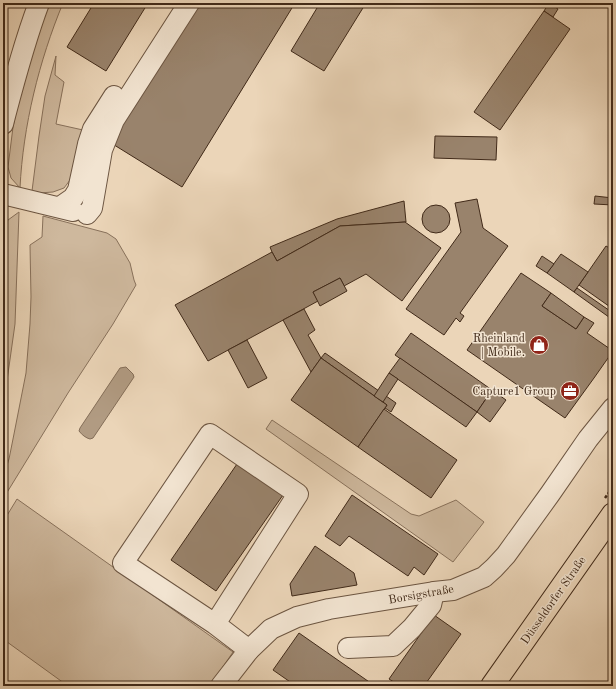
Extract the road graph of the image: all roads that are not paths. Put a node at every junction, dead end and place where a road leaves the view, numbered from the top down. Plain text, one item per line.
1 (39, 3) edge
2 (173, 3) edge
3 (189, 3) edge
4 (3, 124) edge
5 (3, 194) edge
6 (60, 207) junction
7 (613, 408) edge
8 (613, 514) edge
9 (434, 592) junction
10 (215, 624) junction
11 (348, 648) dead end
12 (249, 650) junction
13 (221, 686) edge
14 (492, 686) edge

1 - 4 street
2 - 6 street
3 - 6 street
5 - 6 street
7 - 9 street, Borsigstraße
8 - 14 main road, Düsseldorfer Straße
9 - 11 street
9 - 12 street, Borsigstraße
10 - 10 street
10 - 12 street
12 - 13 street, Borsigstraße

